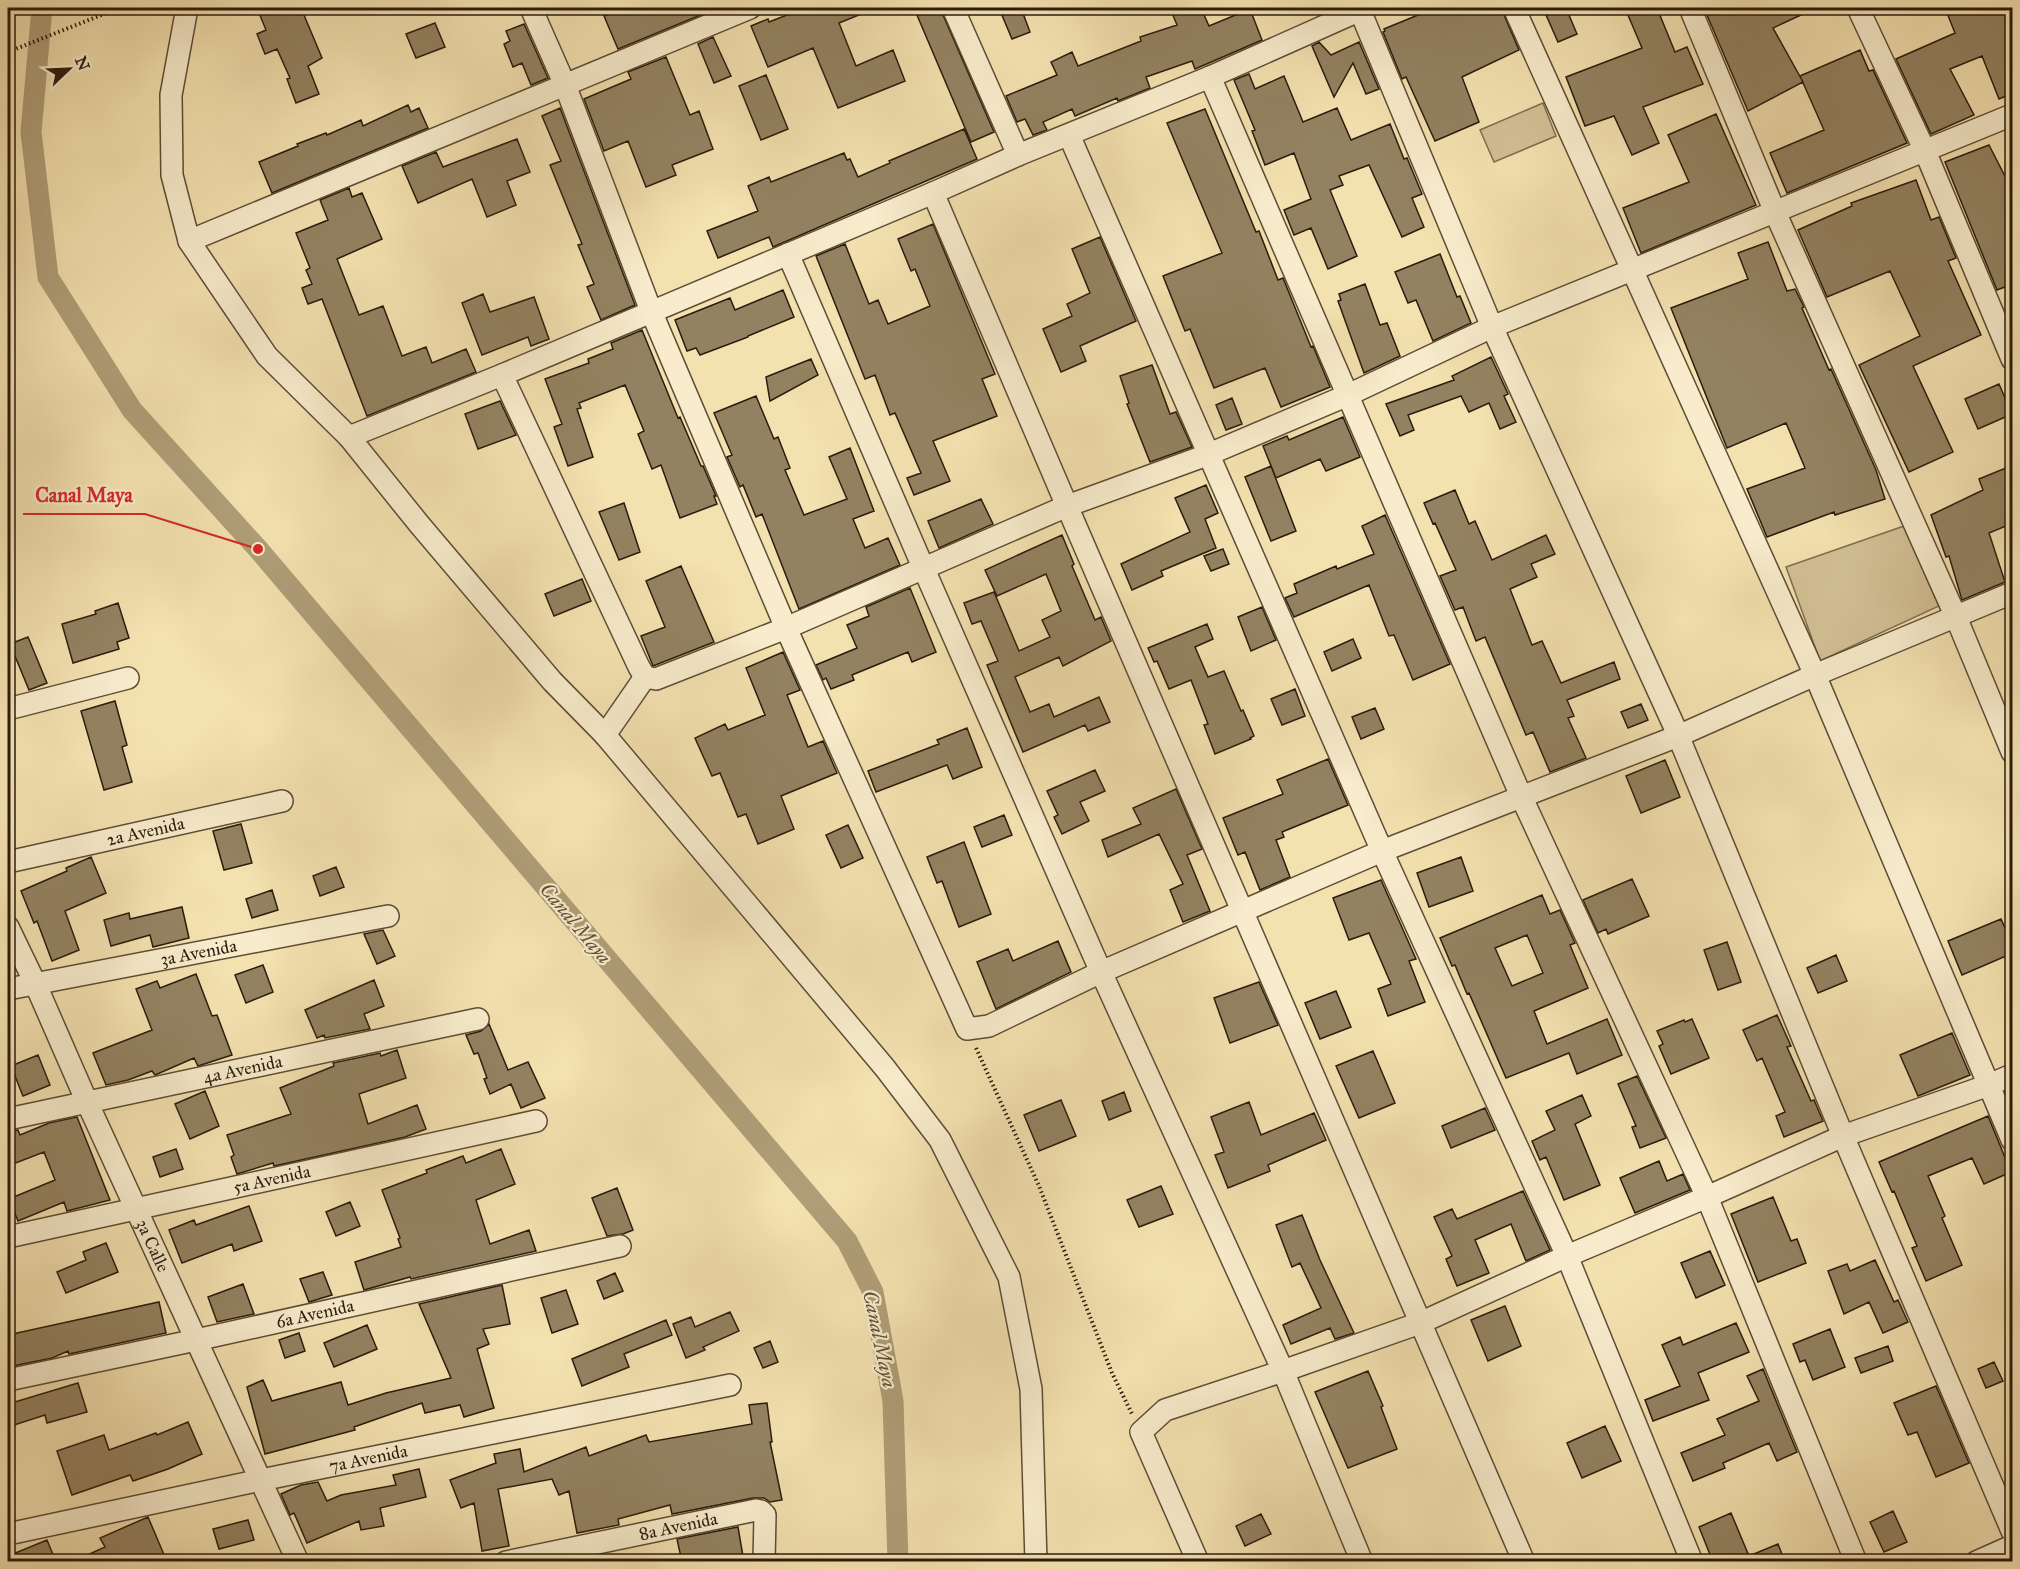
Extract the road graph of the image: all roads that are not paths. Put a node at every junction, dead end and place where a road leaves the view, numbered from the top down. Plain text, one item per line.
1 (187, 8) edge
2 (531, 8) edge
3 (750, 8) edge
4 (953, 8) edge
5 (1362, 8) edge
6 (1514, 8) edge
7 (1690, 8) edge
8 (1858, 8) edge
9 (1210, 77) junction
10 (566, 85) junction
11 (2013, 115) edge
12 (1069, 135) junction
13 (1925, 151) junction
14 (1018, 155) junction
15 (933, 192) junction
16 (1776, 212) junction
17 (189, 241) junction
18 (788, 254) junction
19 (1633, 269) junction
20 (651, 311) junction
21 (1492, 327) junction
22 (2013, 359) edge
23 (502, 375) junction
24 (1348, 395) junction
25 (349, 437) junction
26 (1207, 454) junction
27 (1067, 506) junction
28 (923, 567) junction
29 (2013, 593) edge
30 (1956, 617) junction
31 (786, 628) junction
32 (1815, 675) junction
33 (645, 677) junction
34 (128, 678) dead end
35 (8, 709) edge
36 (605, 735) junction
37 (1678, 736) junction
38 (2013, 752) edge
39 (1521, 796) junction
40 (282, 801) dead end
41 (1382, 851) junction
42 (8, 862) edge
43 (1243, 910) junction
44 (388, 916) dead end
45 (8, 927) edge
46 (1101, 972) junction
47 (35, 983) junction
48 (8, 989) edge
49 (478, 1019) dead end
50 (2013, 1075) edge
51 (1989, 1085) junction
52 (87, 1102) junction
53 (8, 1119) edge
54 (536, 1121) dead end
55 (1844, 1136) junction
56 (2013, 1140) edge
57 (1707, 1197) junction
58 (136, 1209) junction
59 (8, 1237) edge
60 (620, 1246) dead end
61 (1567, 1256) junction
62 (1420, 1323) junction
63 (196, 1340) junction
64 (1283, 1371) junction
65 (8, 1380) edge
66 (730, 1385) dead end
67 (261, 1480) junction
68 (2013, 1530) edge
69 (8, 1534) edge
70 (2013, 1546) edge
71 (298, 1562) edge
72 (506, 1562) edge
73 (764, 1562) edge
74 (1036, 1562) edge
75 (1198, 1562) edge
76 (1362, 1562) edge
77 (1524, 1562) edge
78 (1692, 1562) edge
79 (1856, 1562) edge
80 (1976, 1562) edge

1 - 17 street
2 - 10 street
3 - 10 street
4 - 14 street
5 - 9 street
5 - 21 street
6 - 19 street
7 - 16 street
8 - 13 street
9 - 12 street
9 - 24 street
10 - 17 street
10 - 20 street
11 - 13 street
12 - 14 street
12 - 26 street
13 - 16 street
13 - 22 street
14 - 15 street
15 - 18 street
15 - 27 street
16 - 19 street
16 - 30 street
17 - 25 street
18 - 20 street
18 - 28 street
19 - 21 street
19 - 32 street
20 - 23 street
20 - 31 street
21 - 24 street
21 - 37 street
23 - 25 street
23 - 33 street
24 - 26 street
24 - 39 street
25 - 36 street
26 - 27 street
26 - 41 street
27 - 28 street
27 - 43 street
28 - 31 street
28 - 46 street
29 - 30 street
30 - 32 street
30 - 38 street
31 - 33 street
31 - 46 street
32 - 37 street
32 - 51 street
33 - 36 street
34 - 35 street
36 - 74 street
37 - 39 street
37 - 55 street
39 - 41 street
39 - 57 street
40 - 42 street, 2a Avenida
41 - 43 street
41 - 61 street
43 - 46 street
43 - 62 street
44 - 47 street, 3a Avenida
45 - 47 street, 3a Calle
46 - 64 street
47 - 48 street, 3a Avenida
47 - 52 street, 3a Calle
49 - 52 street, 4a Avenida
50 - 51 street
51 - 55 street
51 - 56 street
52 - 53 street, 4a Avenida
52 - 58 street, 3a Calle
54 - 58 street, 5a Avenida
55 - 57 street
55 - 68 street
57 - 61 street
57 - 79 street
58 - 59 street, 5a Avenida
58 - 63 street, 3a Calle
60 - 63 street, 6a Avenida
61 - 62 street
61 - 78 street
62 - 64 street
62 - 77 street
63 - 65 street, 6a Avenida
63 - 67 street, 3a Calle
64 - 75 street
64 - 76 street
66 - 67 street, 7a Avenida
67 - 69 street, 7a Avenida
67 - 71 street, 3a Calle
70 - 80 street
72 - 73 street, 8a Avenida

